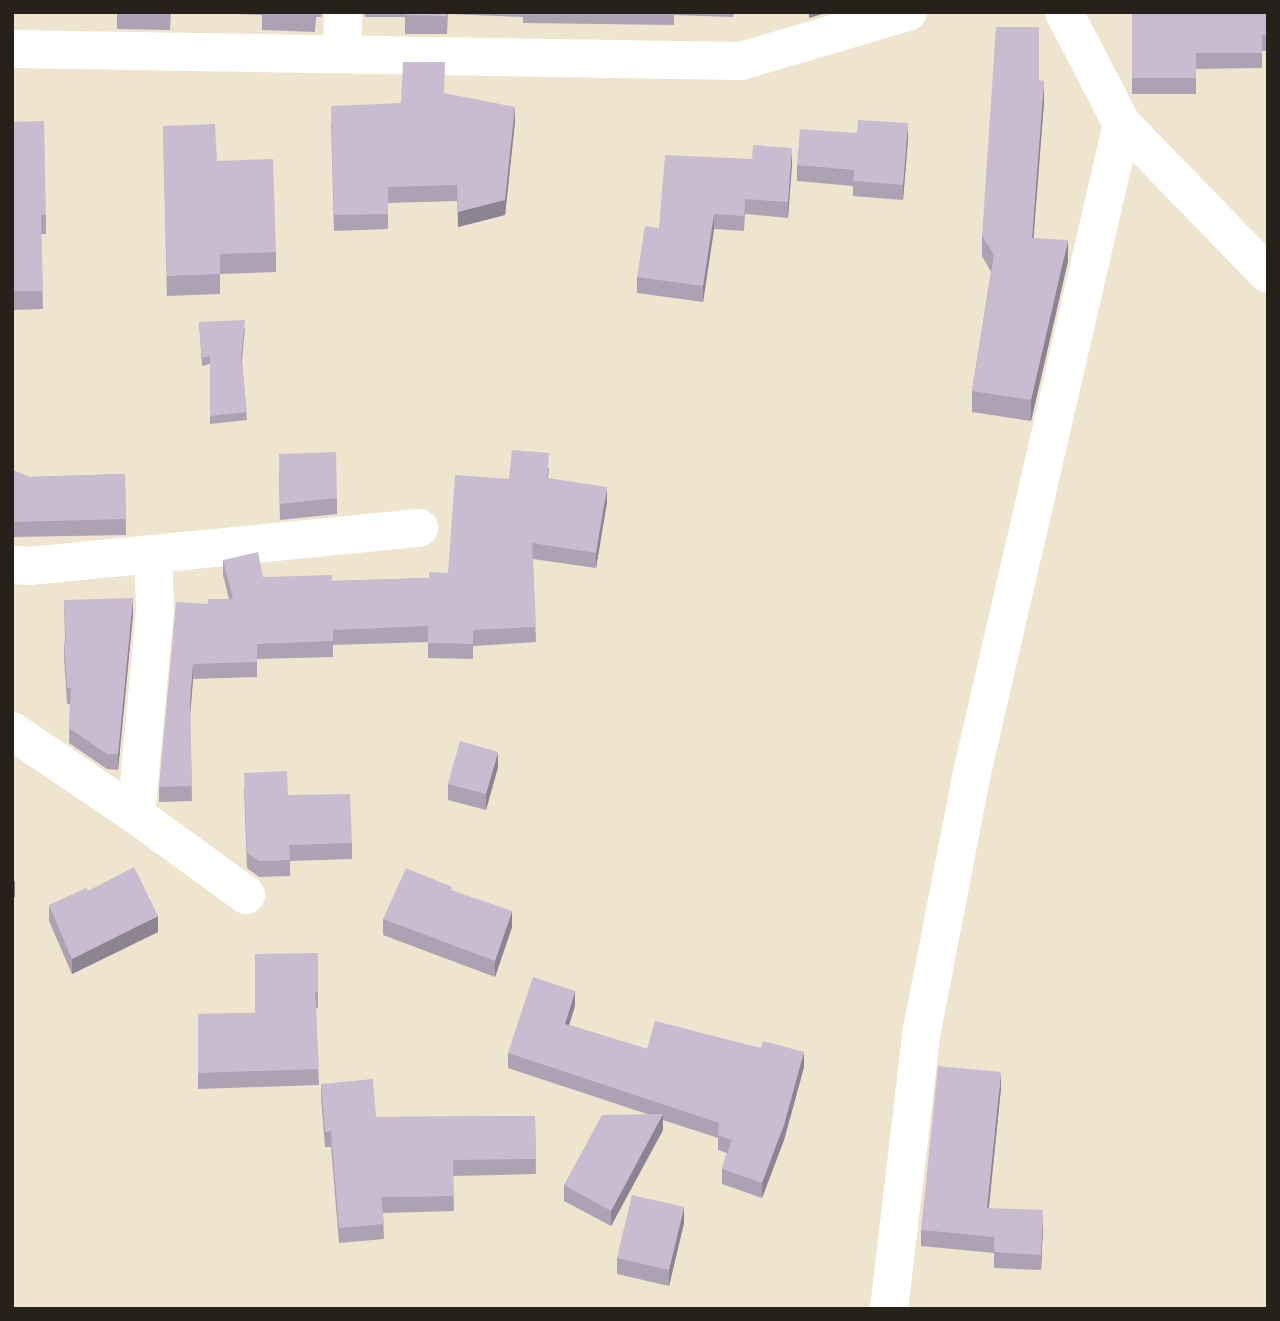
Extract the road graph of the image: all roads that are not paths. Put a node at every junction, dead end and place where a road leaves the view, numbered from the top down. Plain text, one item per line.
1 (343, 12) edge
2 (908, 12) edge
3 (1064, 12) edge
4 (12, 49) edge
5 (342, 52) junction
6 (1122, 124) junction
7 (1268, 274) edge
8 (419, 528) dead end
9 (153, 554) junction
10 (12, 565) edge
11 (12, 731) edge
12 (136, 815) junction
13 (246, 895) dead end
14 (889, 1309) edge

1 - 5 street
2 - 5 street
3 - 6 street
4 - 5 street
6 - 7 street
6 - 14 street
8 - 9 street
9 - 10 street
9 - 12 street
11 - 12 street
12 - 13 street

